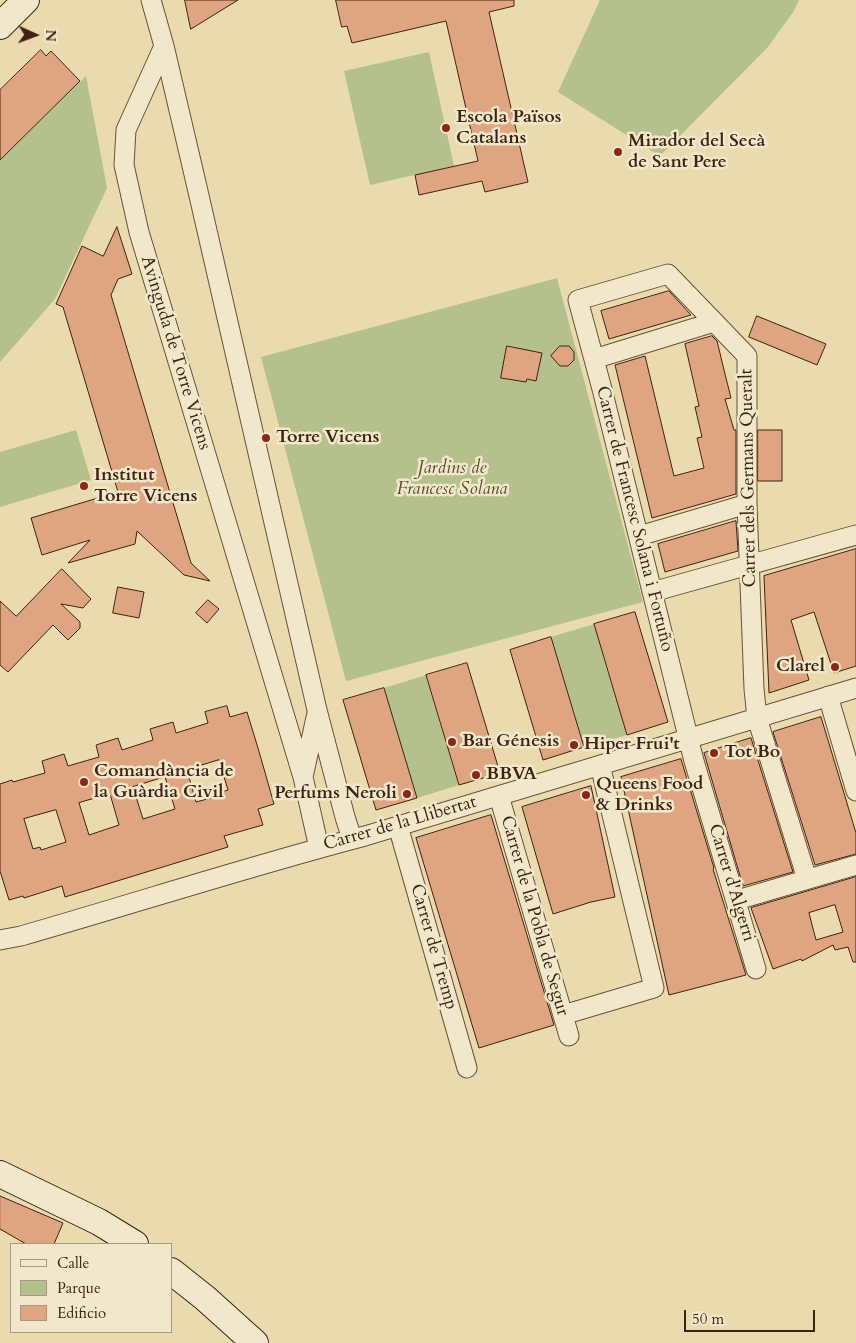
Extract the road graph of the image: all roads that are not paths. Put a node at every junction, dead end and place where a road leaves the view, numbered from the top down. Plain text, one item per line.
1 (26, 0) edge
2 (151, 0) edge
3 (0, 26) edge
4 (164, 46) junction
5 (578, 300) joint
6 (714, 322) junction
7 (594, 359) junction
8 (748, 504) junction
9 (856, 535) edge
10 (638, 536) junction
11 (751, 566) junction
12 (652, 592) junction
13 (856, 688) edge
14 (828, 696) junction
15 (318, 710) junction
16 (757, 718) junction
17 (688, 738) junction
18 (600, 765) junction
19 (302, 777) junction
20 (856, 791) edge
21 (499, 796) junction
22 (398, 826) junction
23 (352, 839) junction
24 (319, 848) junction
25 (856, 864) edge
26 (807, 879) junction
27 (737, 900) junction
28 (0, 940) edge
29 (756, 969) dead end
30 (563, 1015) junction
31 (569, 1036) dead end
32 (467, 1068) dead end
33 (0, 1174) edge
34 (133, 1243) edge
35 (172, 1271) edge
36 (255, 1343) edge

1 - 3 main road
2 - 4 street, Avinguda de Torre Vicens
4 - 15 street, Avinguda de Torre Vicens
4 - 19 street, Avinguda de Torre Vicens
5 - 6 street, Carrer dels Germans Queralt
5 - 7 street, Carrer de Francesc Solana i Fortuño
6 - 7 street
6 - 8 street, Carrer dels Germans Queralt
7 - 10 street, Carrer de Francesc Solana i Fortuño
8 - 10 street
8 - 11 street, Carrer dels Germans Queralt
9 - 11 street
10 - 12 street, Carrer de Francesc Solana i Fortuño
11 - 12 street
11 - 16 street, Carrer dels Germans Queralt
12 - 17 street, Carrer de Francesc Solana i Fortuño
13 - 14 street, Carrer de la Llibertat
14 - 16 street, Carrer de la Llibertat
14 - 20 street
15 - 19 street, Avinguda de Torre Vicens
15 - 23 street, Avinguda de Torre Vicens
16 - 17 street, Carrer de la Llibertat
16 - 26 street, Carrer dels Germans Queralt
17 - 18 street, Carrer de la Llibertat
17 - 27 street, Carrer d'Algerri
18 - 21 street, Carrer de la Llibertat
18 - 30 street
19 - 24 street, Avinguda de Torre Vicens
21 - 22 street, Carrer de la Llibertat
21 - 30 street, Carrer de la Pobla de Segur
22 - 23 street, Carrer de la Llibertat
22 - 32 street, Carrer de Tremp
23 - 24 street, Carrer de la Llibertat
24 - 28 street, Carrer de la Llibertat
25 - 26 street
26 - 27 street
27 - 29 street, Carrer d'Algerri
30 - 31 street, Carrer de la Pobla de Segur
33 - 34 main road
35 - 36 main road

